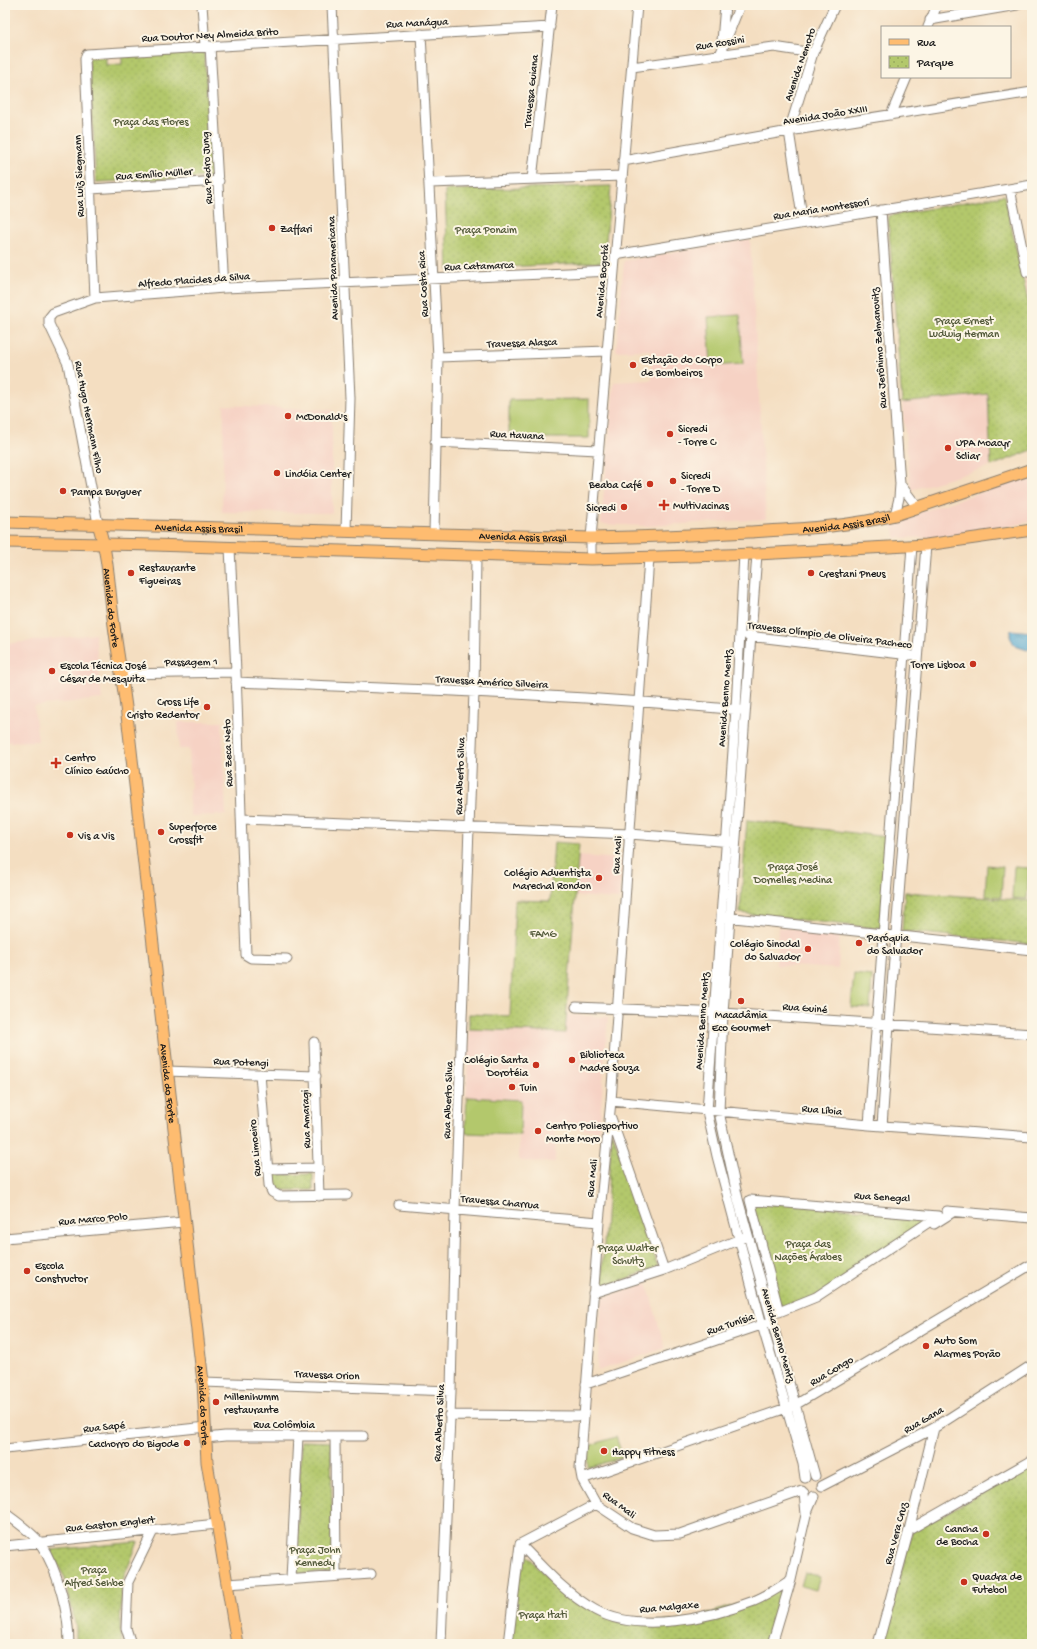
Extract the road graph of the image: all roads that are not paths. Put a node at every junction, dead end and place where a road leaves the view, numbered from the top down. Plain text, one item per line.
1 (202, 5) edge
2 (332, 5) edge
3 (552, 5) edge
4 (637, 5) edge
5 (725, 5) edge
6 (740, 5) edge
7 (835, 5) edge
8 (937, 5) edge
9 (1017, 5) edge
10 (929, 24) edge
11 (550, 27) junction
12 (421, 34) junction
13 (334, 39) junction
14 (208, 46) junction
15 (721, 51) junction
16 (813, 53) junction
17 (87, 54) joint
18 (632, 67) junction
19 (907, 78) edge
20 (1032, 92) edge
21 (891, 115) junction
22 (789, 131) junction
23 (623, 161) junction
24 (622, 176) junction
25 (532, 179) junction
26 (218, 181) junction
27 (430, 183) junction
28 (1032, 185) edge
29 (91, 189) junction
30 (1010, 189) junction
31 (881, 210) junction
32 (803, 223) junction
33 (615, 255) junction
34 (613, 271) junction
35 (1030, 272) edge
36 (433, 279) junction
37 (345, 282) junction
38 (224, 288) junction
39 (95, 298) junction
40 (49, 318) joint
41 (607, 351) junction
42 (438, 357) junction
43 (435, 442) junction
44 (598, 450) junction
45 (1032, 469) edge
46 (900, 484) junction
47 (918, 508) junction
48 (895, 515) junction
49 (5, 522) edge
50 (98, 524) junction
51 (1032, 530) edge
52 (346, 531) junction
53 (434, 533) junction
54 (591, 538) junction
55 (5, 542) edge
56 (104, 545) junction
57 (926, 545) junction
58 (912, 546) junction
59 (230, 548) junction
60 (744, 554) junction
61 (757, 554) junction
62 (476, 556) junction
63 (650, 558) junction
64 (591, 559) junction
65 (909, 599) junction
66 (922, 600) junction
67 (740, 635) junction
68 (752, 637) junction
69 (904, 654) junction
70 (918, 656) junction
71 (236, 672) junction
72 (122, 674) junction
73 (236, 682) junction
74 (474, 692) junction
75 (640, 701) junction
76 (736, 709) junction
77 (746, 710) junction
78 (894, 794) junction
79 (730, 795) junction
80 (907, 795) junction
81 (740, 796) junction
82 (242, 819) junction
83 (468, 828) junction
84 (630, 834) junction
85 (731, 842) junction
86 (728, 879) junction
87 (721, 917) junction
88 (730, 918) junction
89 (883, 935) junction
90 (896, 937) junction
91 (1032, 950) edge
92 (287, 959) dead end
93 (576, 1007) dead end
94 (617, 1009) junction
95 (718, 1013) junction
96 (876, 1023) junction
97 (889, 1024) junction
98 (1032, 1034) edge
99 (314, 1042) dead end
100 (166, 1070) junction
101 (260, 1074) junction
102 (316, 1076) junction
103 (611, 1101) junction
104 (707, 1110) junction
105 (719, 1112) junction
106 (610, 1115) junction
107 (869, 1125) junction
108 (882, 1126) junction
109 (1032, 1136) edge
110 (319, 1168) junction
111 (267, 1169) junction
112 (347, 1195) dead end
113 (319, 1196) junction
114 (734, 1200) junction
115 (750, 1200) joint
116 (399, 1205) dead end
117 (455, 1209) junction
118 (953, 1212) junction
119 (1032, 1218) edge
120 (184, 1222) junction
121 (599, 1222) junction
122 (5, 1238) edge
123 (744, 1238) junction
124 (1032, 1264) edge
125 (664, 1270) junction
126 (593, 1293) junction
127 (772, 1321) junction
128 (762, 1325) junction
129 (1032, 1365) edge
130 (202, 1382) junction
131 (586, 1384) junction
132 (452, 1390) junction
133 (791, 1406) junction
134 (449, 1415) junction
135 (583, 1416) junction
136 (934, 1428) junction
137 (206, 1432) junction
138 (298, 1436) junction
139 (335, 1436) junction
140 (363, 1436) dead end
141 (5, 1449) edge
142 (1032, 1460) edge
143 (815, 1476) junction
144 (805, 1478) junction
145 (582, 1479) junction
146 (822, 1486) junction
147 (803, 1492) junction
148 (814, 1496) junction
149 (596, 1504) junction
150 (5, 1513) edge
151 (806, 1515) junction
152 (217, 1524) junction
153 (909, 1530) junction
154 (153, 1531) junction
155 (40, 1543) junction
156 (520, 1544) junction
157 (5, 1546) edge
158 (371, 1574) dead end
159 (336, 1575) junction
160 (291, 1579) junction
161 (791, 1580) junction
162 (227, 1584) junction
163 (69, 1644) edge
164 (131, 1644) edge
165 (237, 1644) edge
166 (441, 1644) edge
167 (508, 1644) edge
168 (772, 1644) edge
169 (878, 1644) edge

1 - 14 street, Rua Pedro Jung
2 - 13 street, Avenida Panamericana
3 - 11 street, Travessa Guiana
4 - 18 street, Avenida Bogotá
5 - 15 street
6 - 15 street
7 - 16 street, Avenida Nemoto
8 - 10 street
9 - 10 street
11 - 12 street, Rua Manágua
11 - 25 street, Travessa Guiana
12 - 13 street, Rua Manágua
12 - 27 street, Rua Costa Rica
13 - 14 street, Rua Doutor Ney Almeida Brito
13 - 37 street, Avenida Panamericana
14 - 17 street, Rua Doutor Ney Almeida Brito
14 - 26 street, Rua Pedro Jung
15 - 16 street, Rua Rossini
15 - 18 street, Rua Rossini
16 - 22 street, Avenida Nemoto
17 - 29 street, Rua Luiz Siegmann
18 - 23 street, Avenida Bogotá
19 - 21 street
20 - 21 street, Avenida João XXIII
21 - 22 street, Avenida João XXIII
22 - 23 street, Avenida João XXIII
22 - 32 street
23 - 24 street, Avenida Bogotá
24 - 25 street
24 - 33 street, Avenida Bogotá
25 - 27 street
26 - 29 street, Rua Emílio Müller
26 - 38 street, Rua Pedro Jung
27 - 36 street, Rua Costa Rica
28 - 30 street, Rua Maria Montessori
29 - 39 street, Rua Luiz Siegmann
30 - 31 street, Rua Maria Montessori
30 - 35 street
31 - 32 street, Rua Maria Montessori
31 - 46 street, Rua Jerônimo Zelmanovitz
32 - 33 street, Rua Maria Montessori
33 - 34 street, Avenida Bogotá
34 - 36 street, Rua Catamarca
34 - 41 street, Avenida Bogotá
36 - 37 street, Rua Catamarca
36 - 42 street, Rua Costa Rica
37 - 38 street, Alfredo Placides da Silva
37 - 52 street, Avenida Panamericana
38 - 39 street, Alfredo Placides da Silva
39 - 40 street, Alfredo Placides da Silva
40 - 50 street, Rua Hugo Herrmann Filho
41 - 42 street, Travessa Alasca
41 - 44 street, Avenida Bogotá
42 - 43 street, Rua Costa Rica
43 - 44 street, Rua Havana
43 - 53 street, Rua Costa Rica
44 - 54 street, Avenida Bogotá
45 - 47 main road, Avenida Assis Brasil
46 - 47 street
46 - 48 street, Rua Jerônimo Zelmanovitz
47 - 48 main road, Avenida Assis Brasil
48 - 54 main road, Avenida Assis Brasil
49 - 50 main road, Avenida Assis Brasil
50 - 52 main road, Avenida Assis Brasil
50 - 56 main road, Avenida do Forte
51 - 57 main road, Avenida Assis Brasil
52 - 53 main road, Avenida Assis Brasil
53 - 54 main road, Avenida Assis Brasil
54 - 64 street, Avenida Bogotá
55 - 56 main road, Avenida Assis Brasil
56 - 59 main road, Avenida Assis Brasil
56 - 72 main road, Avenida do Forte
57 - 58 main road, Avenida Assis Brasil
57 - 66 street
58 - 61 main road, Avenida Assis Brasil
58 - 65 street
59 - 62 main road, Avenida Assis Brasil
59 - 71 street, Rua Zeca Neto
60 - 61 main road, Avenida Assis Brasil
60 - 63 main road, Avenida Assis Brasil
60 - 67 street, Avenida Benno Mentz
61 - 68 street, Avenida Benno Mentz
62 - 64 main road, Avenida Assis Brasil
62 - 74 street, Rua Alberto Silva
63 - 64 main road, Avenida Assis Brasil
63 - 75 street, Rua Mali
65 - 66 street
65 - 69 street
66 - 70 street
67 - 68 street, Travessa Olímpio de Oliveira Pacheco
67 - 76 street, Avenida Benno Mentz
68 - 69 street, Travessa Olímpio de Oliveira Pacheco
68 - 77 street, Avenida Benno Mentz
69 - 70 street, Travessa Olímpio de Oliveira Pacheco
69 - 78 street
70 - 80 street
71 - 72 street, Passagem 1
71 - 73 street, Rua Zeca Neto
72 - 100 main road, Avenida do Forte
73 - 74 street, Travessa Américo Silveira
73 - 82 street, Rua Zeca Neto
74 - 75 street, Travessa Américo Silveira
74 - 83 street, Rua Alberto Silva
75 - 76 street, Travessa Américo Silveira
75 - 84 street, Rua Mali
76 - 77 street, Travessa Américo Silveira
76 - 79 street, Avenida Benno Mentz
77 - 81 street, Avenida Benno Mentz
78 - 80 street
78 - 89 street
79 - 81 street
79 - 85 street, Avenida Benno Mentz
80 - 90 street
81 - 85 street, Avenida Benno Mentz
82 - 83 street
82 - 92 street, Rua Zeca Neto
83 - 84 street
83 - 117 street, Rua Alberto Silva
84 - 85 street
84 - 94 street, Rua Mali
85 - 86 street, Avenida Benno Mentz
86 - 87 street, Avenida Benno Mentz
86 - 88 street, Avenida Benno Mentz
87 - 88 street
87 - 95 street, Avenida Benno Mentz
88 - 89 street
88 - 95 street, Avenida Benno Mentz
89 - 90 street
89 - 96 street
90 - 91 street
90 - 97 street
93 - 94 street, Rua Guiné
94 - 95 street, Rua Guiné
94 - 103 street, Rua Mali
95 - 96 street, Rua Guiné
95 - 104 street, Avenida Benno Mentz
95 - 105 street, Avenida Benno Mentz
96 - 97 street, Rua Guiné
96 - 107 street
97 - 98 street, Rua Guiné
97 - 108 street
99 - 102 street, Rua Amaragi
100 - 101 street, Rua Potengi
100 - 120 main road, Avenida do Forte
101 - 102 street, Rua Potengi
101 - 111 street, Rua Limoeiro
102 - 110 street, Rua Amaragi
103 - 104 street, Rua Líbia
103 - 106 street, Rua Mali
104 - 105 street, Rua Líbia
104 - 114 street, Avenida Benno Mentz
105 - 107 street, Rua Líbia
105 - 114 street, Avenida Benno Mentz
106 - 121 street, Rua Mali
106 - 125 street
107 - 108 street, Rua Líbia
108 - 109 street, Rua Líbia
110 - 111 street
110 - 113 street, Rua Amaragi
111 - 113 street, Rua Limoeiro
112 - 113 street, Rua Limoeiro
114 - 118 street, Rua Senegal
114 - 123 street, Avenida Benno Mentz
115 - 115 street
116 - 117 street, Travessa Charrua
117 - 121 street, Travessa Charrua
117 - 132 street, Rua Alberto Silva
118 - 119 street, Rua Senegal
118 - 127 street, Rua Tunísia
120 - 122 street, Rua Marco Polo
120 - 130 main road, Avenida do Forte
121 - 126 street, Rua Mali
123 - 125 street
123 - 127 street, Avenida Benno Mentz
123 - 128 street, Avenida Benno Mentz
124 - 133 street, Rua Congo
125 - 126 street
126 - 131 street, Rua Mali
127 - 128 street, Rua Tunísia
127 - 133 street, Avenida Benno Mentz
128 - 131 street, Rua Tunísia
128 - 133 street, Avenida Benno Mentz
129 - 136 street, Rua Gana
130 - 132 street, Travessa Orion
130 - 137 main road, Avenida do Forte
131 - 135 street, Rua Mali
132 - 134 street, Rua Alberto Silva
133 - 143 street, Avenida Benno Mentz
133 - 144 street, Avenida Benno Mentz
133 - 145 street, Rua Congo
134 - 135 street
134 - 166 street, Rua Alberto Silva
135 - 145 street, Rua Mali
136 - 146 street, Rua Gana
136 - 153 street, Rua Vera Cruz
137 - 138 street, Rua Colômbia
137 - 141 street, Rua Sapé
137 - 152 main road, Avenida do Forte
138 - 139 street, Rua Colômbia
138 - 160 street
139 - 140 street, Rua Colômbia
139 - 159 street
142 - 153 street
143 - 144 street
143 - 146 street
144 - 147 street
145 - 149 street, Rua Mali
146 - 148 street
147 - 148 street
147 - 149 street, Rua Mali
147 - 151 street
148 - 151 street
149 - 156 street
150 - 155 street
151 - 161 street
152 - 154 street, Rua Gaston Englert
152 - 162 main road, Avenida do Forte
153 - 169 street, Rua Vera Cruz
154 - 155 street, Rua Gaston Englert
154 - 164 street
155 - 157 street, Rua Gaston Englert
155 - 163 street
156 - 161 street, Rua Malgaxe
156 - 167 street
158 - 159 street
159 - 160 street
160 - 162 street
161 - 168 street
162 - 165 main road, Avenida do Forte

